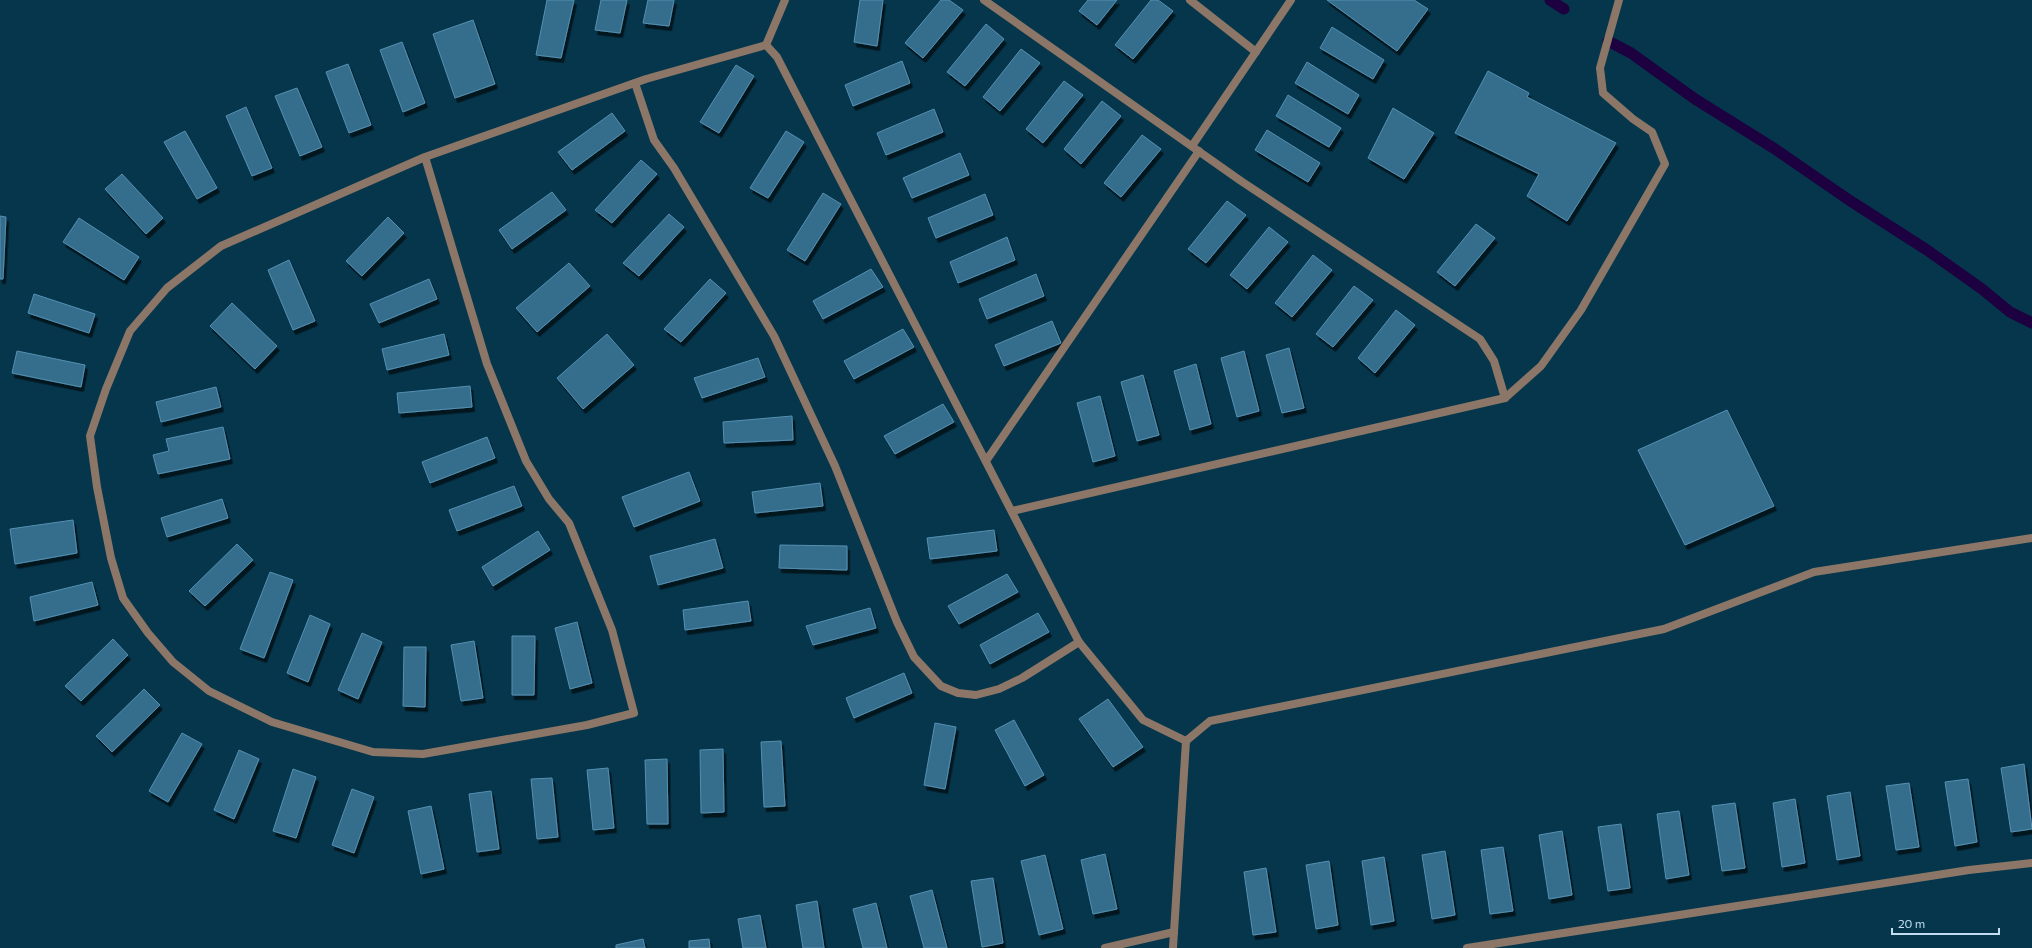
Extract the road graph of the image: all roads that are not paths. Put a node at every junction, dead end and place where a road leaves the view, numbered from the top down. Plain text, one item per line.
1 (785, 0) edge
2 (984, 0) edge
3 (1190, 0) edge
4 (1291, 0) edge
5 (1620, 0) edge
6 (766, 45) junction
7 (1256, 52) junction
8 (635, 83) junction
9 (1192, 146) junction
10 (1199, 151) junction
11 (425, 158) junction
12 (1505, 398) junction
13 (986, 461) junction
14 (1012, 511) junction
15 (2032, 538) edge
16 (1079, 642) junction
17 (1186, 741) junction
18 (2032, 863) edge
19 (1174, 932) junction
20 (1104, 948) edge
21 (1173, 948) edge
22 (1468, 948) edge

1 - 6 lane
2 - 9 lane
3 - 7 lane
4 - 7 lane
5 - 12 lane
6 - 8 lane
6 - 13 lane
7 - 9 lane
8 - 11 lane
8 - 16 lane
9 - 10 lane
10 - 12 lane
10 - 13 lane
11 - 11 lane
12 - 14 lane
13 - 14 lane
14 - 16 lane
15 - 17 lane
16 - 17 lane
17 - 19 lane
18 - 22 lane
19 - 20 lane
19 - 21 lane

